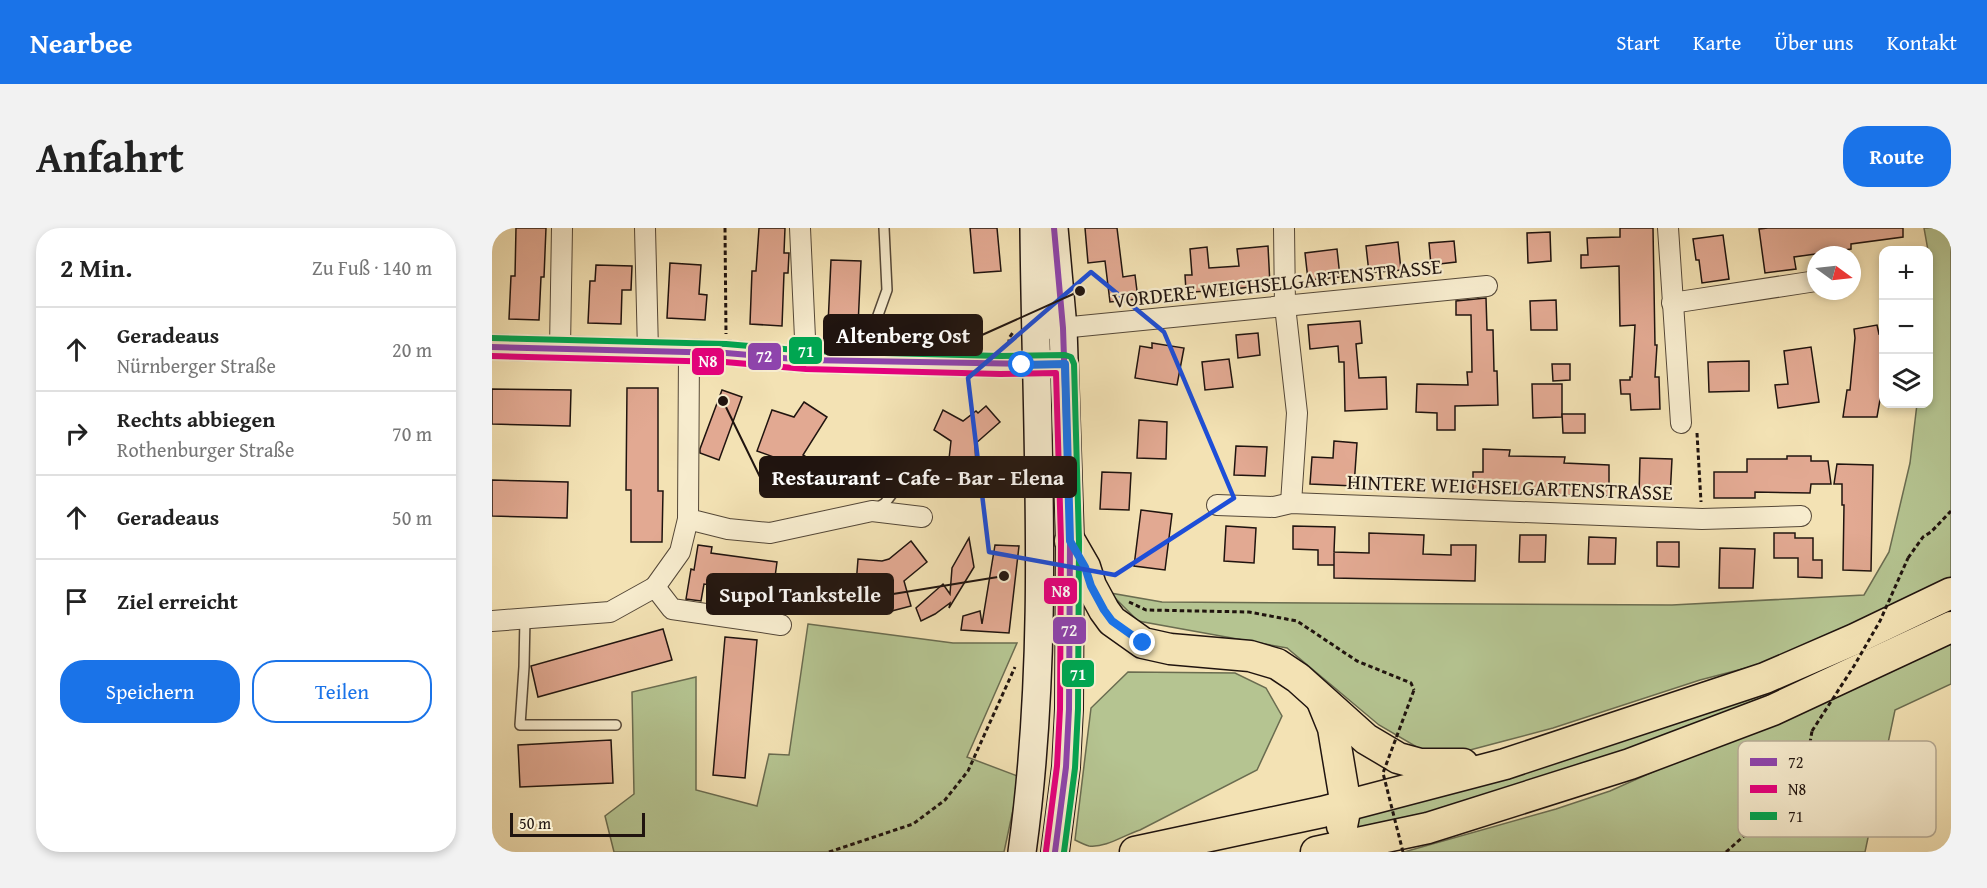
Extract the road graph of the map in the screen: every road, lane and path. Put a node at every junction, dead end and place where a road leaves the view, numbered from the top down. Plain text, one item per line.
1 (562, 228) edge
2 (645, 228) edge
3 (725, 228) edge
4 (800, 228) edge
5 (884, 228) edge
6 (1034, 228) edge
7 (1054, 228) edge
8 (1284, 228) edge
9 (1668, 228) edge
10 (1807, 282) edge
11 (1487, 286) dead end
12 (1672, 303) junction
13 (1285, 306) junction
14 (1063, 328) junction
15 (1036, 330) junction
16 (492, 347) edge
17 (560, 348) junction
18 (648, 351) junction
19 (688, 352) junction
20 (726, 353) junction
21 (806, 360) junction
22 (856, 361) junction
23 (1037, 364) junction
24 (1065, 364) junction
25 (1681, 423) joint
26 (978, 481) dead end
27 (1291, 503) junction
28 (1217, 505) dead end
29 (872, 511) junction
30 (1951, 511) edge
31 (1801, 516) dead end
32 (922, 517) dead end
33 (688, 519) junction
34 (1702, 519) junction
35 (1070, 541) junction
36 (655, 587) junction
37 (1951, 593) edge
38 (1127, 602) dead end
39 (525, 618) junction
40 (492, 621) edge
41 (781, 624) dead end
42 (1951, 627) edge
43 (1019, 657) dead end
44 (1322, 701) junction
45 (616, 725) dead end
46 (1810, 741) edge
47 (1505, 764) junction
48 (1346, 806) junction
49 (1428, 828) junction
50 (1743, 837) edge
51 (1327, 850) edge
52 (829, 852) edge
53 (1022, 852) edge
54 (1055, 852) edge
55 (1135, 852) edge
56 (1381, 852) edge
57 (1403, 852) edge
58 (1726, 852) edge

1 - 17 street
2 - 18 street
3 - 20 path
4 - 21 street
5 - 22 lane
6 - 15 main road
7 - 14 main road
8 - 13 street
9 - 12 street
10 - 12 street
11 - 13 street, VORDERE WEICHSELGARTENSTRASSE
12 - 25 street
13 - 14 street, VORDERE WEICHSELGARTENSTRASSE
13 - 27 street
14 - 15 street, VORDERE WEICHSELGARTENSTRASSE
14 - 24 main road
15 - 23 main road
16 - 17 street
17 - 18 street
18 - 19 street
19 - 20 street
19 - 33 street
20 - 21 street
21 - 22 street
22 - 23 street
23 - 24 street
23 - 53 main road
24 - 35 main road
25 - 34 path
26 - 29 lane
27 - 28 street, HINTERE WEICHSELGARTENSTRASSE
27 - 34 street, HINTERE WEICHSELGARTENSTRASSE
29 - 32 street
29 - 33 street
30 - 46 path, bridge
31 - 34 street, HINTERE WEICHSELGARTENSTRASSE
33 - 36 street
35 - 44 main road
35 - 54 main road
36 - 39 street
36 - 41 street
37 - 47 main road
38 - 57 path, bridge
39 - 40 street
39 - 45 lane
42 - 49 main road
43 - 52 path
44 - 47 main road
44 - 48 main road
47 - 48 main road
48 - 51 main road
48 - 55 main road
49 - 51 main road
49 - 56 main road
50 - 58 path, bridge

